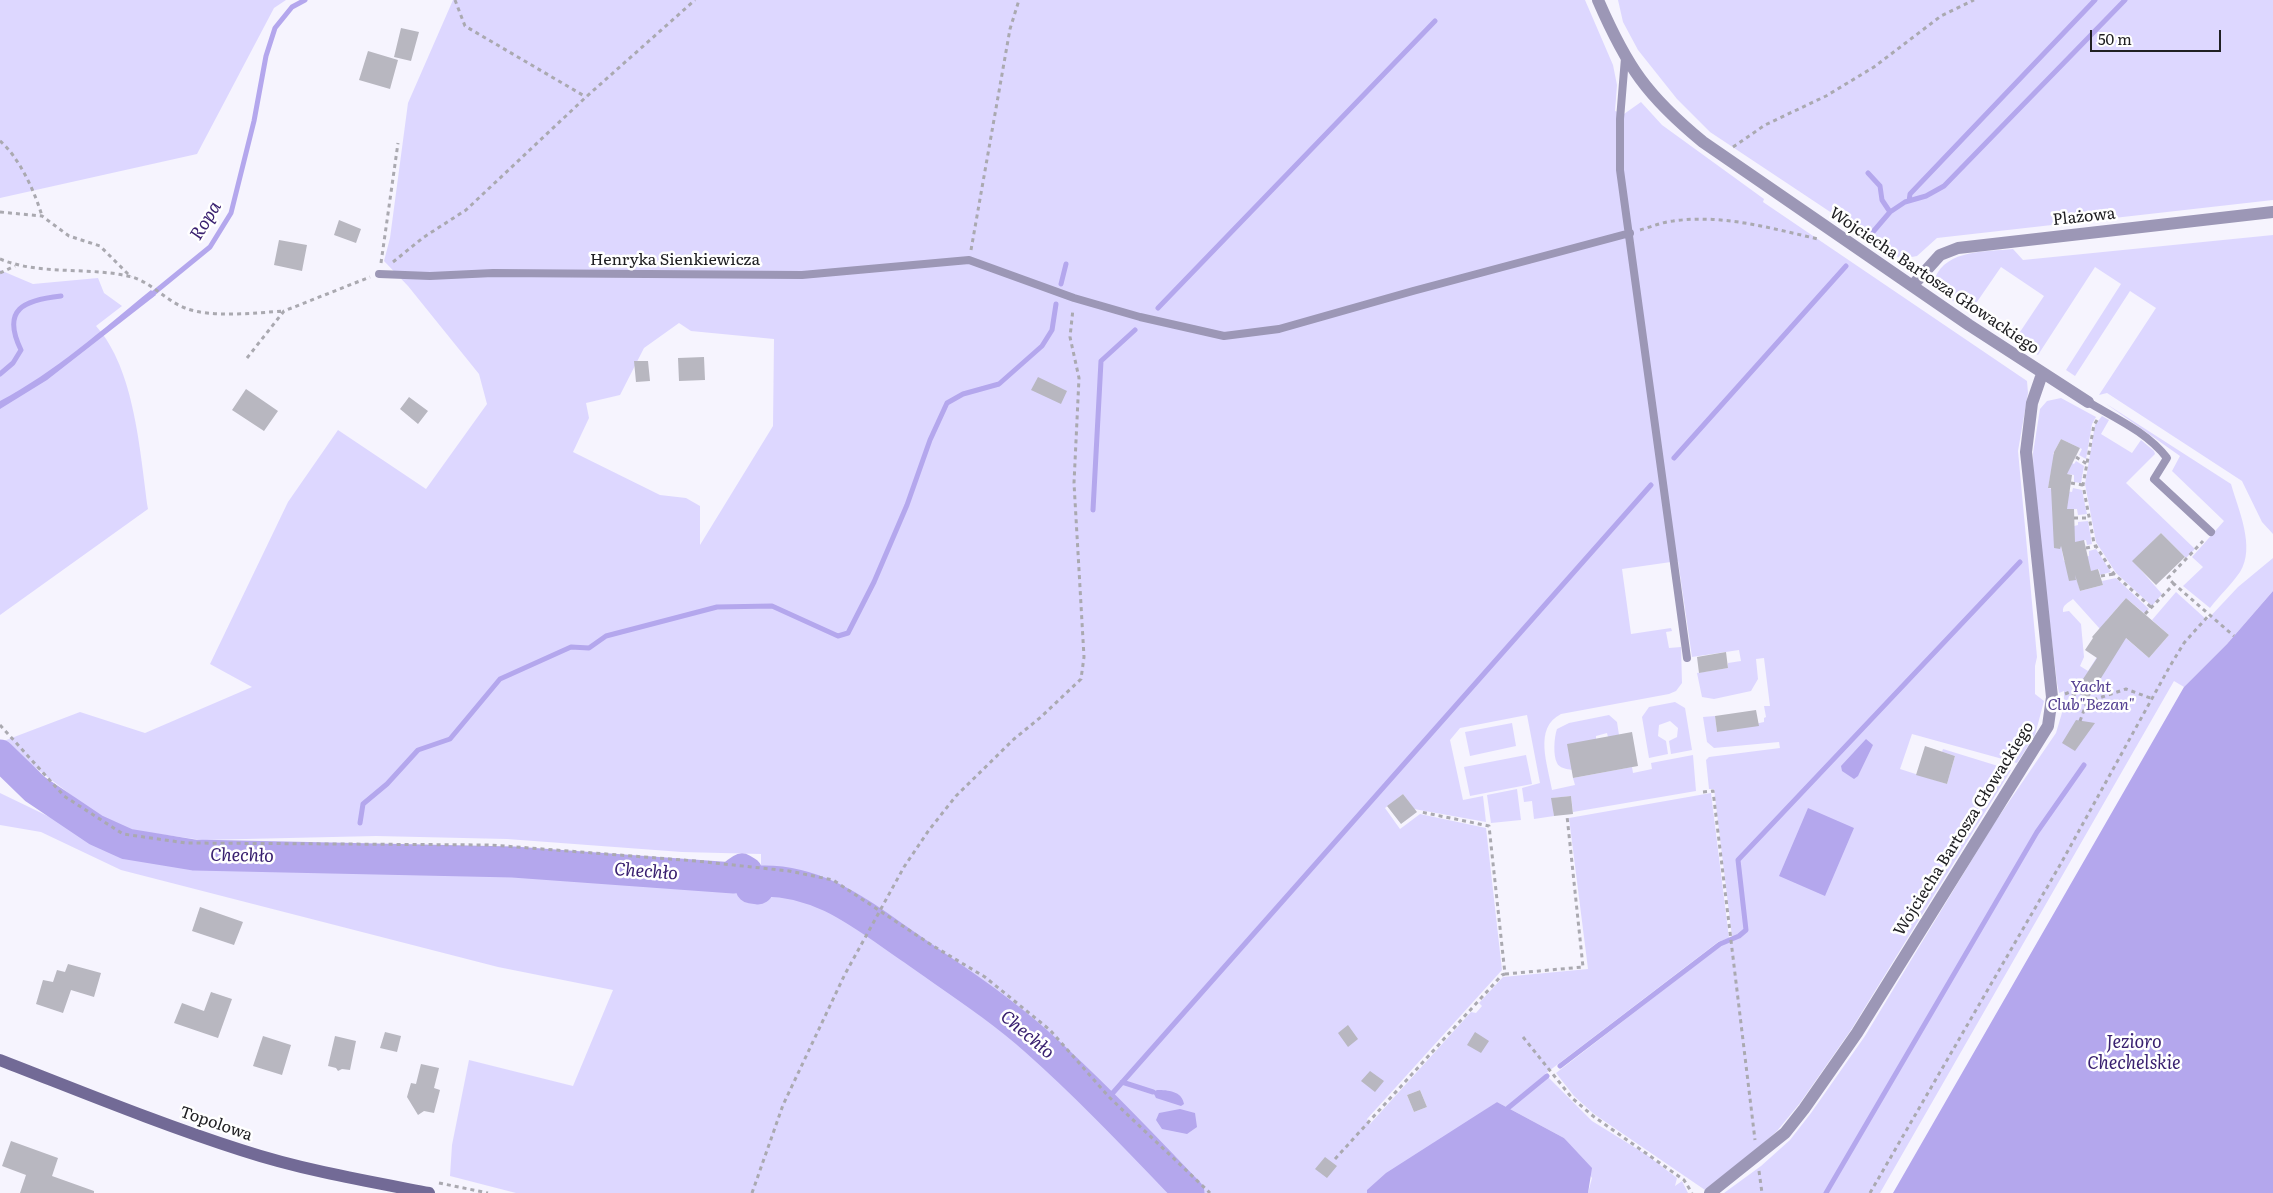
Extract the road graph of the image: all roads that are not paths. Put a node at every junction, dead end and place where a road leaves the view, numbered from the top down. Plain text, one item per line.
1 (1598, 0) edge
2 (1625, 58) junction
3 (2273, 212) edge
4 (1630, 233) junction
5 (379, 274) road end
6 (1913, 285) junction
7 (2042, 374) junction
8 (2088, 402) joint
9 (2211, 532) road end
10 (1687, 658) dead end
11 (0, 1060) edge
12 (432, 1187) edge
13 (1710, 1193) edge

1 - 2 street, Wojciecha Bartosza Głowackiego
2 - 4 lane
2 - 6 street, Wojciecha Bartosza Głowackiego
3 - 6 street, Plażowa
4 - 5 lane, Henryka Sienkiewicza
4 - 10 lane
6 - 7 street, Wojciecha Bartosza Głowackiego
7 - 8 street
7 - 13 street, Wojciecha Bartosza Głowackiego
8 - 9 lane
11 - 12 street, Topolowa

